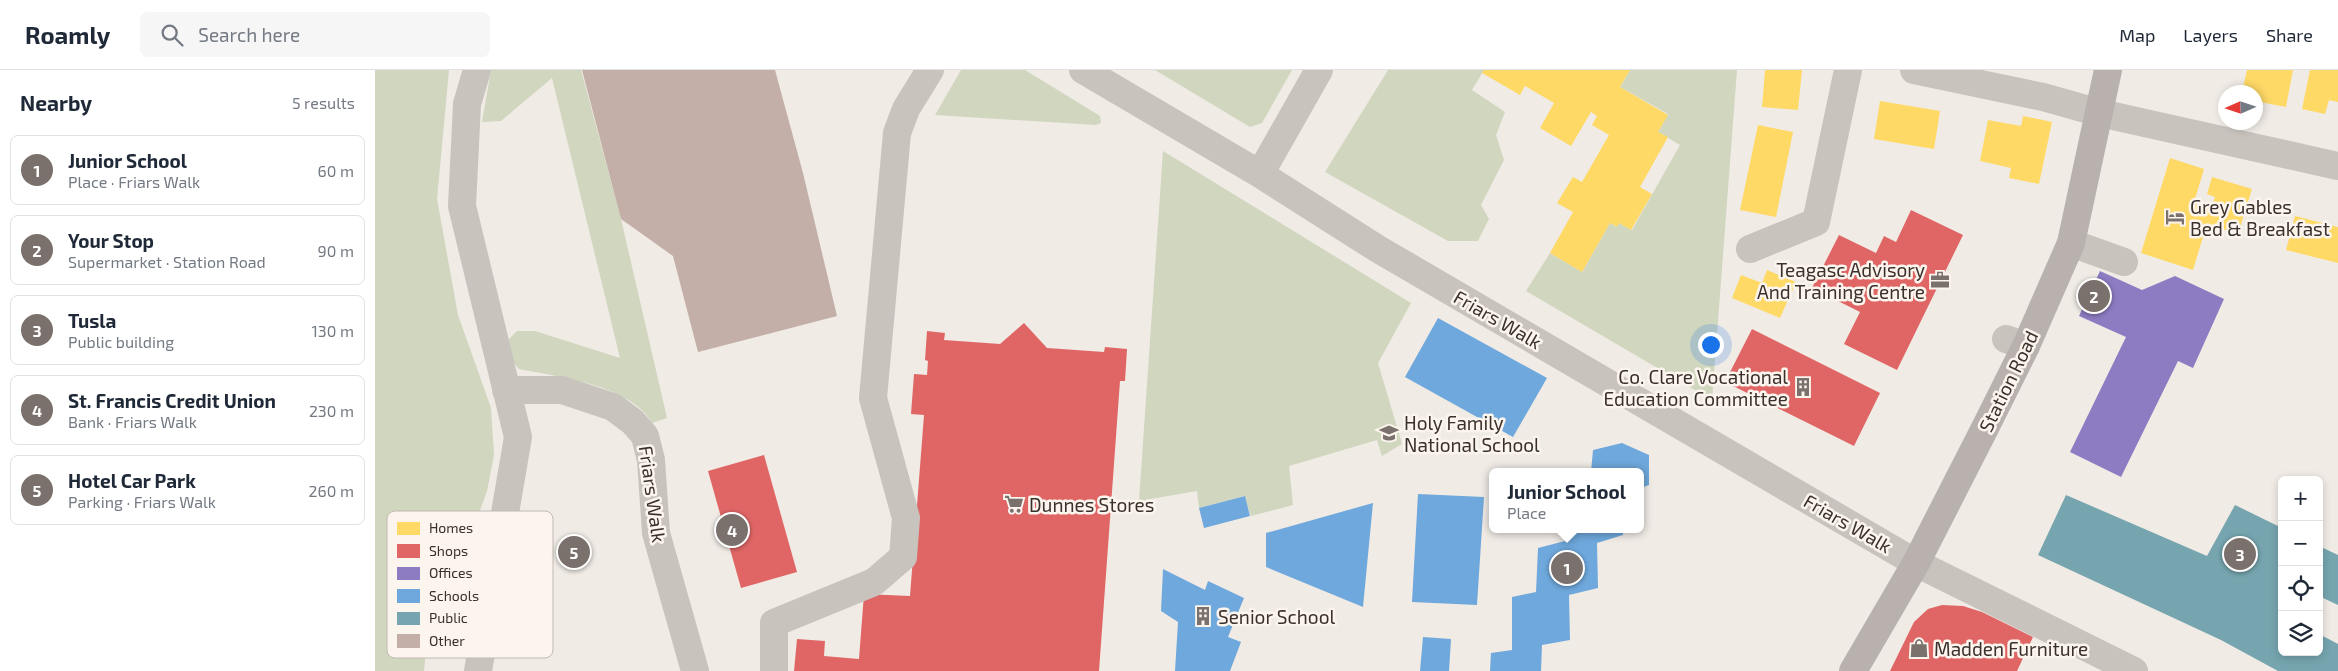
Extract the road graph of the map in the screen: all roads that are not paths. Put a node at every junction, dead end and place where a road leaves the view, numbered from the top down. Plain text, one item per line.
1 (477, 70) edge
2 (930, 70) edge
3 (1083, 70) edge
4 (1319, 70) edge
5 (1848, 70) edge
6 (1914, 70) edge
7 (2108, 70) edge
8 (2100, 113) junction
9 (2338, 166) edge
10 (1260, 174) junction
11 (2071, 243) junction
12 (1750, 249) dead end
13 (2124, 262) dead end
14 (506, 390) junction
15 (505, 511) edge
16 (1916, 563) junction
17 (480, 658) edge
18 (478, 671) edge
19 (695, 671) edge
20 (774, 671) edge
21 (1853, 671) edge
22 (2134, 671) edge

1 - 14 street
2 - 20 street
3 - 10 street, Friars Walk
4 - 10 street
5 - 12 street
6 - 8 street
7 - 8 main road, Station Road
8 - 9 street
8 - 11 main road, Station Road
10 - 16 street, Friars Walk
11 - 13 street
11 - 16 main road, Station Road
14 - 15 street
14 - 19 street, Friars Walk
16 - 21 main road, Station Road
16 - 22 street, Friars Walk
17 - 18 street

